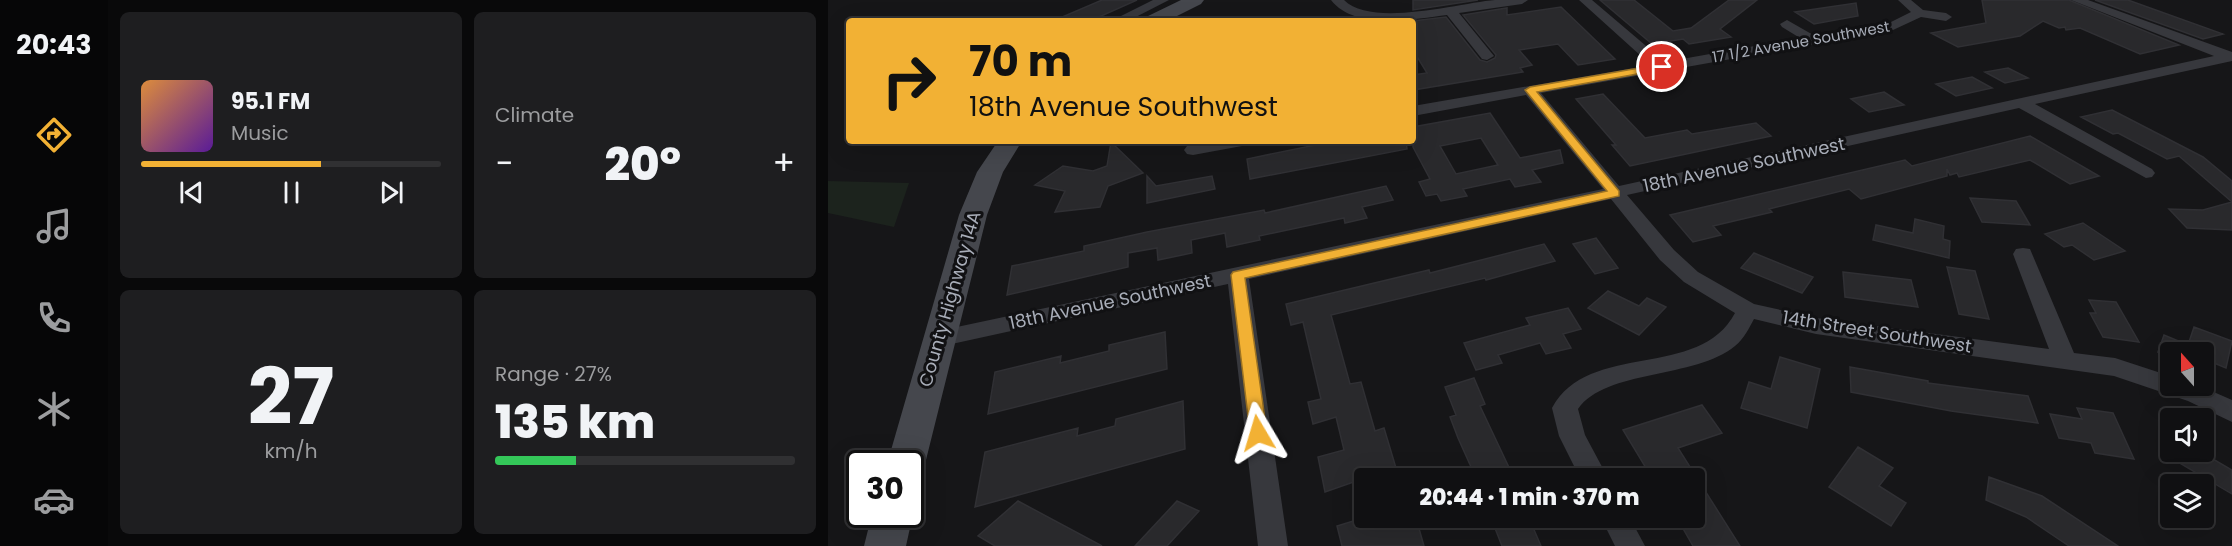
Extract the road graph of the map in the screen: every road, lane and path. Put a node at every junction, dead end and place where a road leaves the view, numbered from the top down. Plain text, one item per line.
1 (1163, 0) edge
2 (1195, 0) edge
3 (1337, 0) edge
4 (1522, 0) edge
5 (1585, 0) edge
6 (1904, 0) edge
7 (2077, 0) edge
8 (1450, 10) junction
9 (1919, 13) junction
10 (1946, 17) dead end
11 (1124, 18) edge
12 (1159, 18) edge
13 (1787, 24) dead end
14 (1812, 40) junction
15 (1487, 56) dead end
16 (2232, 57) edge
17 (1662, 67) junction
18 (1530, 90) junction
19 (2022, 103) junction
20 (1416, 110) edge
21 (1008, 144) edge
22 (1226, 144) edge
23 (1193, 150) dead end
24 (2146, 173) dead end
25 (1615, 193) junction
26 (2023, 254) dead end
27 (1238, 275) junction
28 (1747, 310) junction
29 (938, 339) junction
30 (2064, 358) junction
31 (2160, 381) edge
32 (2201, 396) edge
33 (2232, 412) edge
34 (910, 450) edge
35 (1589, 468) edge
36 (890, 528) edge
37 (1620, 528) edge
38 (885, 546) edge
39 (1273, 546) edge
40 (1630, 546) edge

1 - 11 street
2 - 12 main road
3 - 8 street
4 - 8 street
5 - 17 street
6 - 9 street, 17 1/2 Avenue Southwest
7 - 16 street
8 - 15 street
9 - 10 street
9 - 14 street, 17 1/2 Avenue Southwest
13 - 14 street
14 - 17 street, 17 1/2 Avenue Southwest
16 - 19 street, 18th Avenue Southwest
17 - 18 street, 17 1/2 Avenue Southwest
18 - 20 street, 17 1/2 Avenue Southwest
18 - 25 street, 14th Street Southwest
19 - 24 street
19 - 25 street, 18th Avenue Southwest
21 - 29 main road, County Highway 14A
22 - 23 street
25 - 27 street, 18th Avenue Southwest
25 - 28 street, 14th Street Southwest
26 - 30 street
27 - 29 street, 18th Avenue Southwest
27 - 39 street
28 - 30 street, 14th Street Southwest
28 - 35 street
29 - 34 main road, County Highway 14A
30 - 31 street, 14th Street Southwest
32 - 33 street, 14th Street Southwest
36 - 38 main road
37 - 40 street

